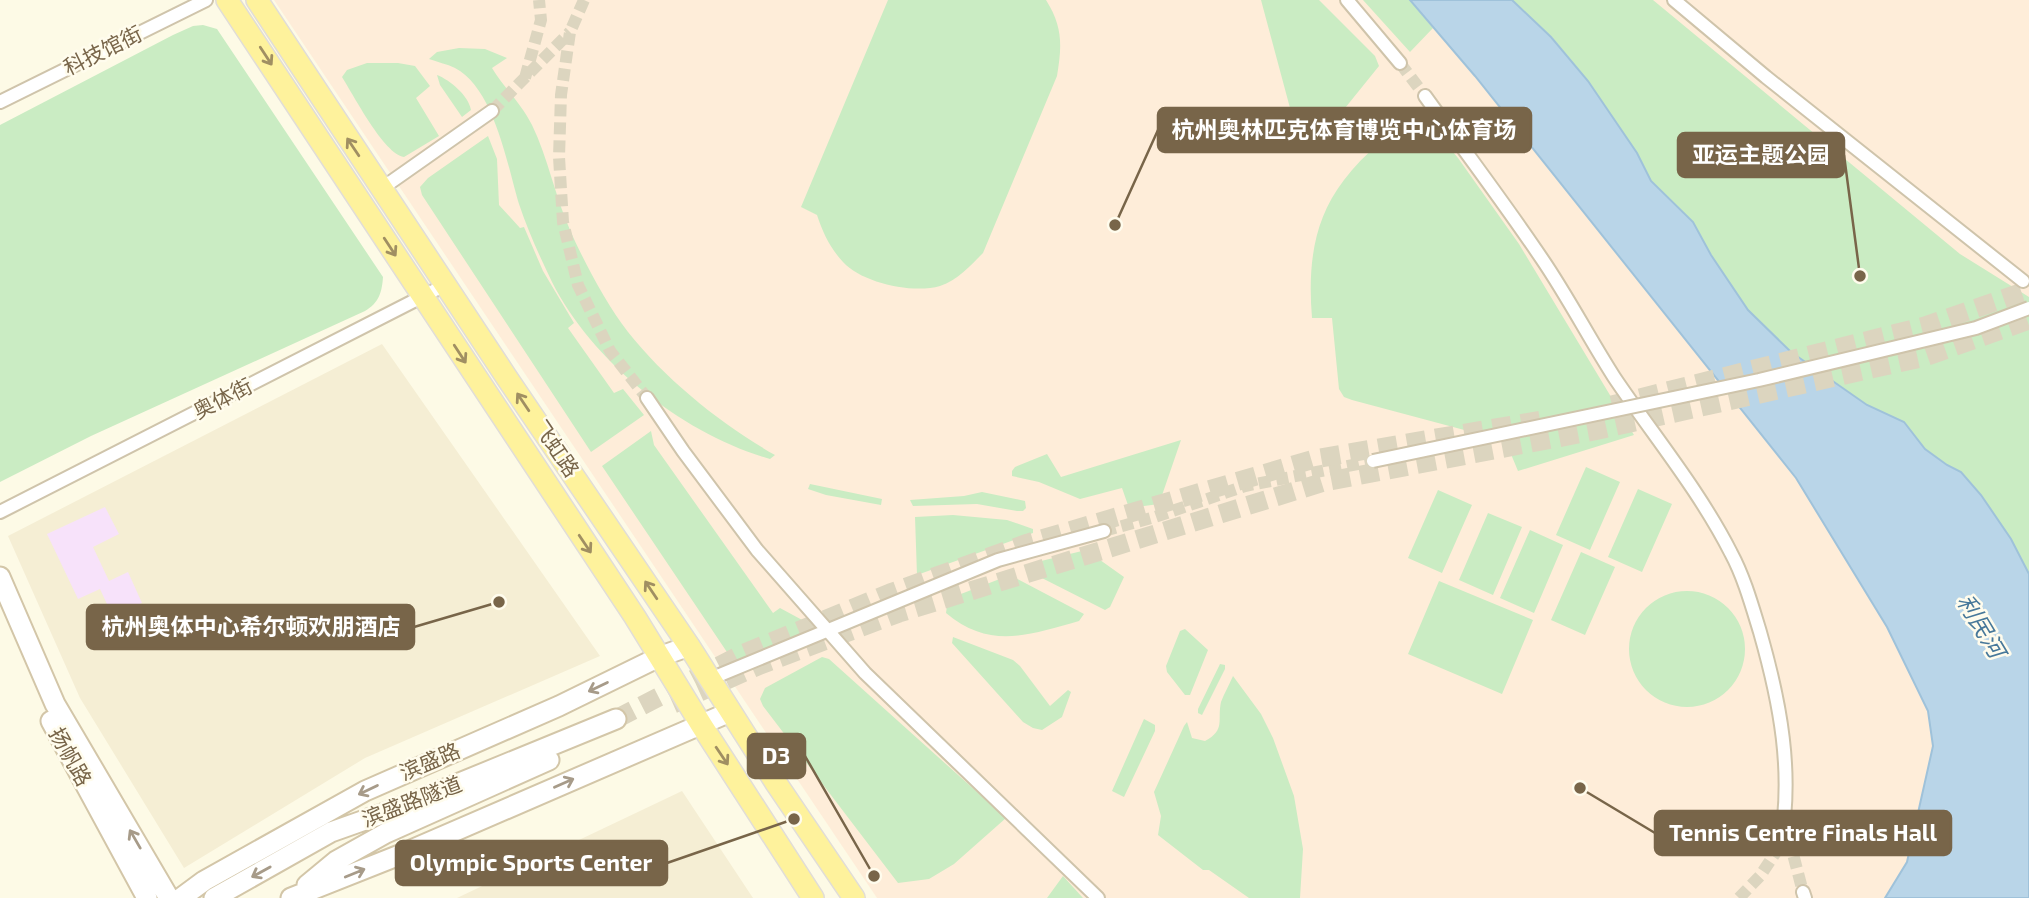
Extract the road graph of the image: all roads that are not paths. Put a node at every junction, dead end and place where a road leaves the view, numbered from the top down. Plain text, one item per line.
1 (206, 0) edge
2 (227, 0) edge
3 (257, 0) edge
4 (1347, 0) edge
5 (1674, 0) edge
6 (1400, 63) tunnel mouth
7 (1425, 96) tunnel mouth
8 (0, 102) edge
9 (492, 111) tunnel mouth
10 (381, 188) junction
11 (2027, 284) edge
12 (445, 285) junction
13 (423, 296) junction
14 (2029, 308) edge
15 (647, 398) tunnel mouth
16 (1373, 461) tunnel mouth
17 (0, 512) edge
18 (1104, 531) tunnel mouth
19 (0, 577) edge
20 (0, 612) edge
21 (828, 630) junction
22 (689, 646) junction
23 (659, 657) junction
24 (710, 679) junction
25 (730, 712) junction
26 (702, 726) junction
27 (1784, 838) tunnel mouth
28 (147, 898) edge
29 (169, 898) edge
30 (181, 898) edge
31 (214, 898) edge
32 (292, 898) edge
33 (813, 898) edge
34 (854, 898) edge
35 (1098, 898) edge

1 - 8 street, 科技馆街
2 -> 13 main road, 飞虹路
10 -> 3 main road, 飞虹路
4 - 6 street
5 - 11 street
7 - 27 street
9 - 10 street
10 - 12 main road, 飞虹路
12 - 13 street, 奥体街
22 -> 12 main road, 飞虹路
13 - 17 street, 奥体街
13 -> 23 main road, 飞虹路
14 - 16 street, bridge
15 - 21 street
18 - 21 street
29 -> 19 main road
20 - 28 main road, 扬帆路
21 - 24 street
21 - 35 street
22 - 23 main road, 滨盛路
22 - 24 main road, 飞虹路
23 - 26 main road, 飞虹路
23 -> 30 main road, 滨盛路
24 - 25 main road, 飞虹路
25 - 26 main road
25 - 34 main road, 飞虹路
32 -> 26 main road
26 -> 33 main road, 飞虹路
32 -> 31 main road, 滨盛路隧道

